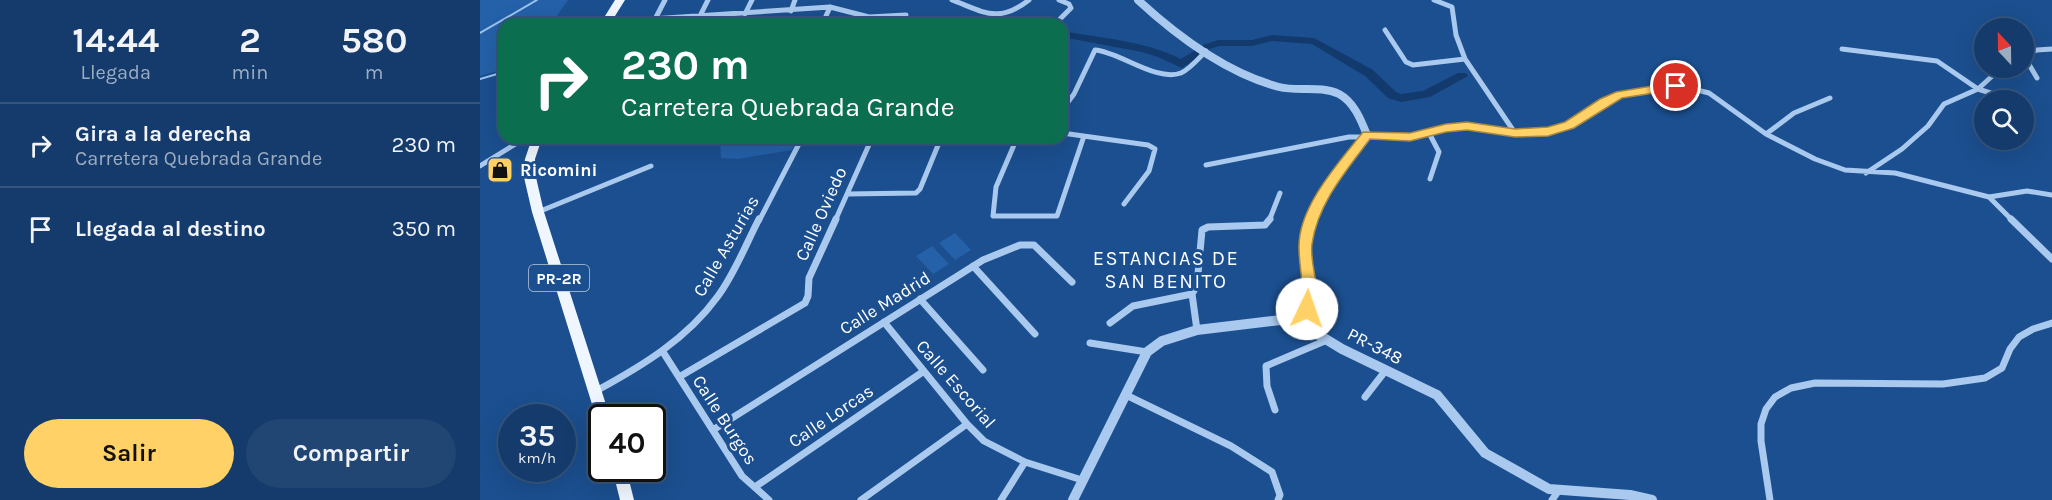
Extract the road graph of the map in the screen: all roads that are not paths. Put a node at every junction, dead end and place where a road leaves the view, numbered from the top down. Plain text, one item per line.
1 (620, 0) edge
2 (665, 0) edge
3 (708, 0) edge
4 (752, 0) edge
5 (795, 0) edge
6 (952, 0) edge
7 (1029, 0) edge
8 (1059, 0) edge
9 (1138, 0) edge
10 (1434, 0) edge
11 (960, 1) edge
12 (830, 7) junction
13 (791, 11) junction
14 (746, 14) junction
15 (906, 15) dead end
16 (826, 16) dead end
17 (699, 17) junction
18 (609, 18) edge
19 (655, 18) edge
20 (690, 18) edge
21 (1061, 18) edge
22 (1385, 30) dead end
23 (1842, 49) dead end
24 (2052, 49) edge
25 (1206, 51) junction
26 (2034, 51) edge
27 (1465, 59) junction
28 (2034, 73) edge
29 (1990, 78) edge
30 (2037, 78) dead end
31 (1978, 89) junction
32 (1981, 90) edge
33 (1830, 98) dead end
34 (1068, 102) edge
35 (1429, 133) junction
36 (1515, 133) junction
37 (1068, 134) edge
38 (1766, 134) junction
39 (1084, 136) junction
40 (1366, 136) junction
41 (515, 144) edge
42 (535, 144) edge
43 (799, 144) edge
44 (869, 144) edge
45 (939, 144) edge
46 (1015, 144) edge
47 (1206, 165) dead end
48 (480, 166) edge
49 (651, 166) dead end
50 (1865, 173) junction
51 (1430, 179) dead end
52 (1280, 193) dead end
53 (847, 194) junction
54 (2052, 195) edge
55 (1989, 197) junction
56 (1124, 204) dead end
57 (538, 212) junction
58 (2052, 259) edge
59 (973, 266) junction
60 (1072, 282) dead end
61 (1192, 294) junction
62 (920, 299) junction
63 (884, 322) junction
64 (1110, 323) dead end
65 (2052, 323) edge
66 (1301, 324) junction
67 (1197, 330) junction
68 (1035, 334) dead end
69 (1327, 340) junction
70 (1090, 343) dead end
71 (663, 352) junction
72 (1147, 352) junction
73 (983, 370) dead end
74 (1386, 370) junction
75 (924, 371) junction
76 (679, 377) junction
77 (595, 391) junction
78 (1126, 395) junction
79 (1365, 397) dead end
80 (599, 404) edge
81 (1275, 410) dead end
82 (967, 424) junction
83 (713, 429) junction
84 (1025, 462) junction
85 (1082, 480) junction
86 (622, 482) edge
87 (754, 487) junction
88 (1559, 490) junction
89 (627, 500) edge
90 (769, 500) edge
91 (861, 500) edge
92 (1001, 500) edge
93 (1073, 500) edge
94 (1278, 500) edge
95 (1552, 500) edge
96 (1652, 500) edge
97 (1770, 500) edge

1 - 18 main road
2 - 19 street
3 - 17 street
4 - 14 street
5 - 13 street
6 - 11 street
7 - 11 street
8 - 21 street
9 - 25 street
10 - 27 street
12 - 13 street
12 - 15 street
12 - 16 street
13 - 14 street
14 - 17 street
17 - 20 street
22 - 27 street
23 - 31 street
24 - 26 street
25 - 34 street
25 - 40 street
27 - 36 street
28 - 30 street
29 - 31 street
31 - 32 street
31 - 50 street
33 - 38 street
35 - 36 street
35 - 40 street
35 - 51 street
36 - 38 street
37 - 39 street
38 - 50 street
39 - 46 street
39 - 56 street
40 - 47 street
40 - 66 street
41 - 48 street
42 - 57 main road, PR-2R
43 - 71 street, Calle Asturias
44 - 53 street, Calle Oviedo
45 - 53 street
49 - 57 street
50 - 55 street
52 - 61 street
53 - 76 street, Calle Oviedo
54 - 55 street
55 - 58 street
57 - 77 main road, PR-2R
59 - 60 street, Calle Madrid
59 - 62 street, Calle Madrid
59 - 68 street
61 - 64 street
61 - 67 street
62 - 63 street, Calle Madrid
62 - 73 street
63 - 75 street, Calle Escorial
63 - 83 street, Calle Madrid
65 - 97 street
66 - 67 street, PR-348 / PR-348
66 - 69 street, PR-348 / PR-348
67 - 72 street, PR-348 / PR-348
69 - 74 street, PR-348 / PR-348
69 - 81 street
70 - 72 street
71 - 76 street, Calle Burgos
71 - 77 street, Calle Asturias
72 - 78 street
74 - 79 street
74 - 88 street, PR-348 / PR-348
75 - 82 street, Calle Escorial
75 - 87 street, Calle Lorcas
76 - 83 street, Calle Burgos
77 - 80 main road, PR-2R
78 - 85 street
78 - 94 street
82 - 84 street, Calle Escorial
82 - 91 street
83 - 87 street, Calle Burgos
84 - 85 street, Calle Escorial
84 - 92 street
85 - 93 street
86 - 89 main road
87 - 90 street, Calle Burgos
88 - 95 street
88 - 96 street, PR-348 / PR-348

